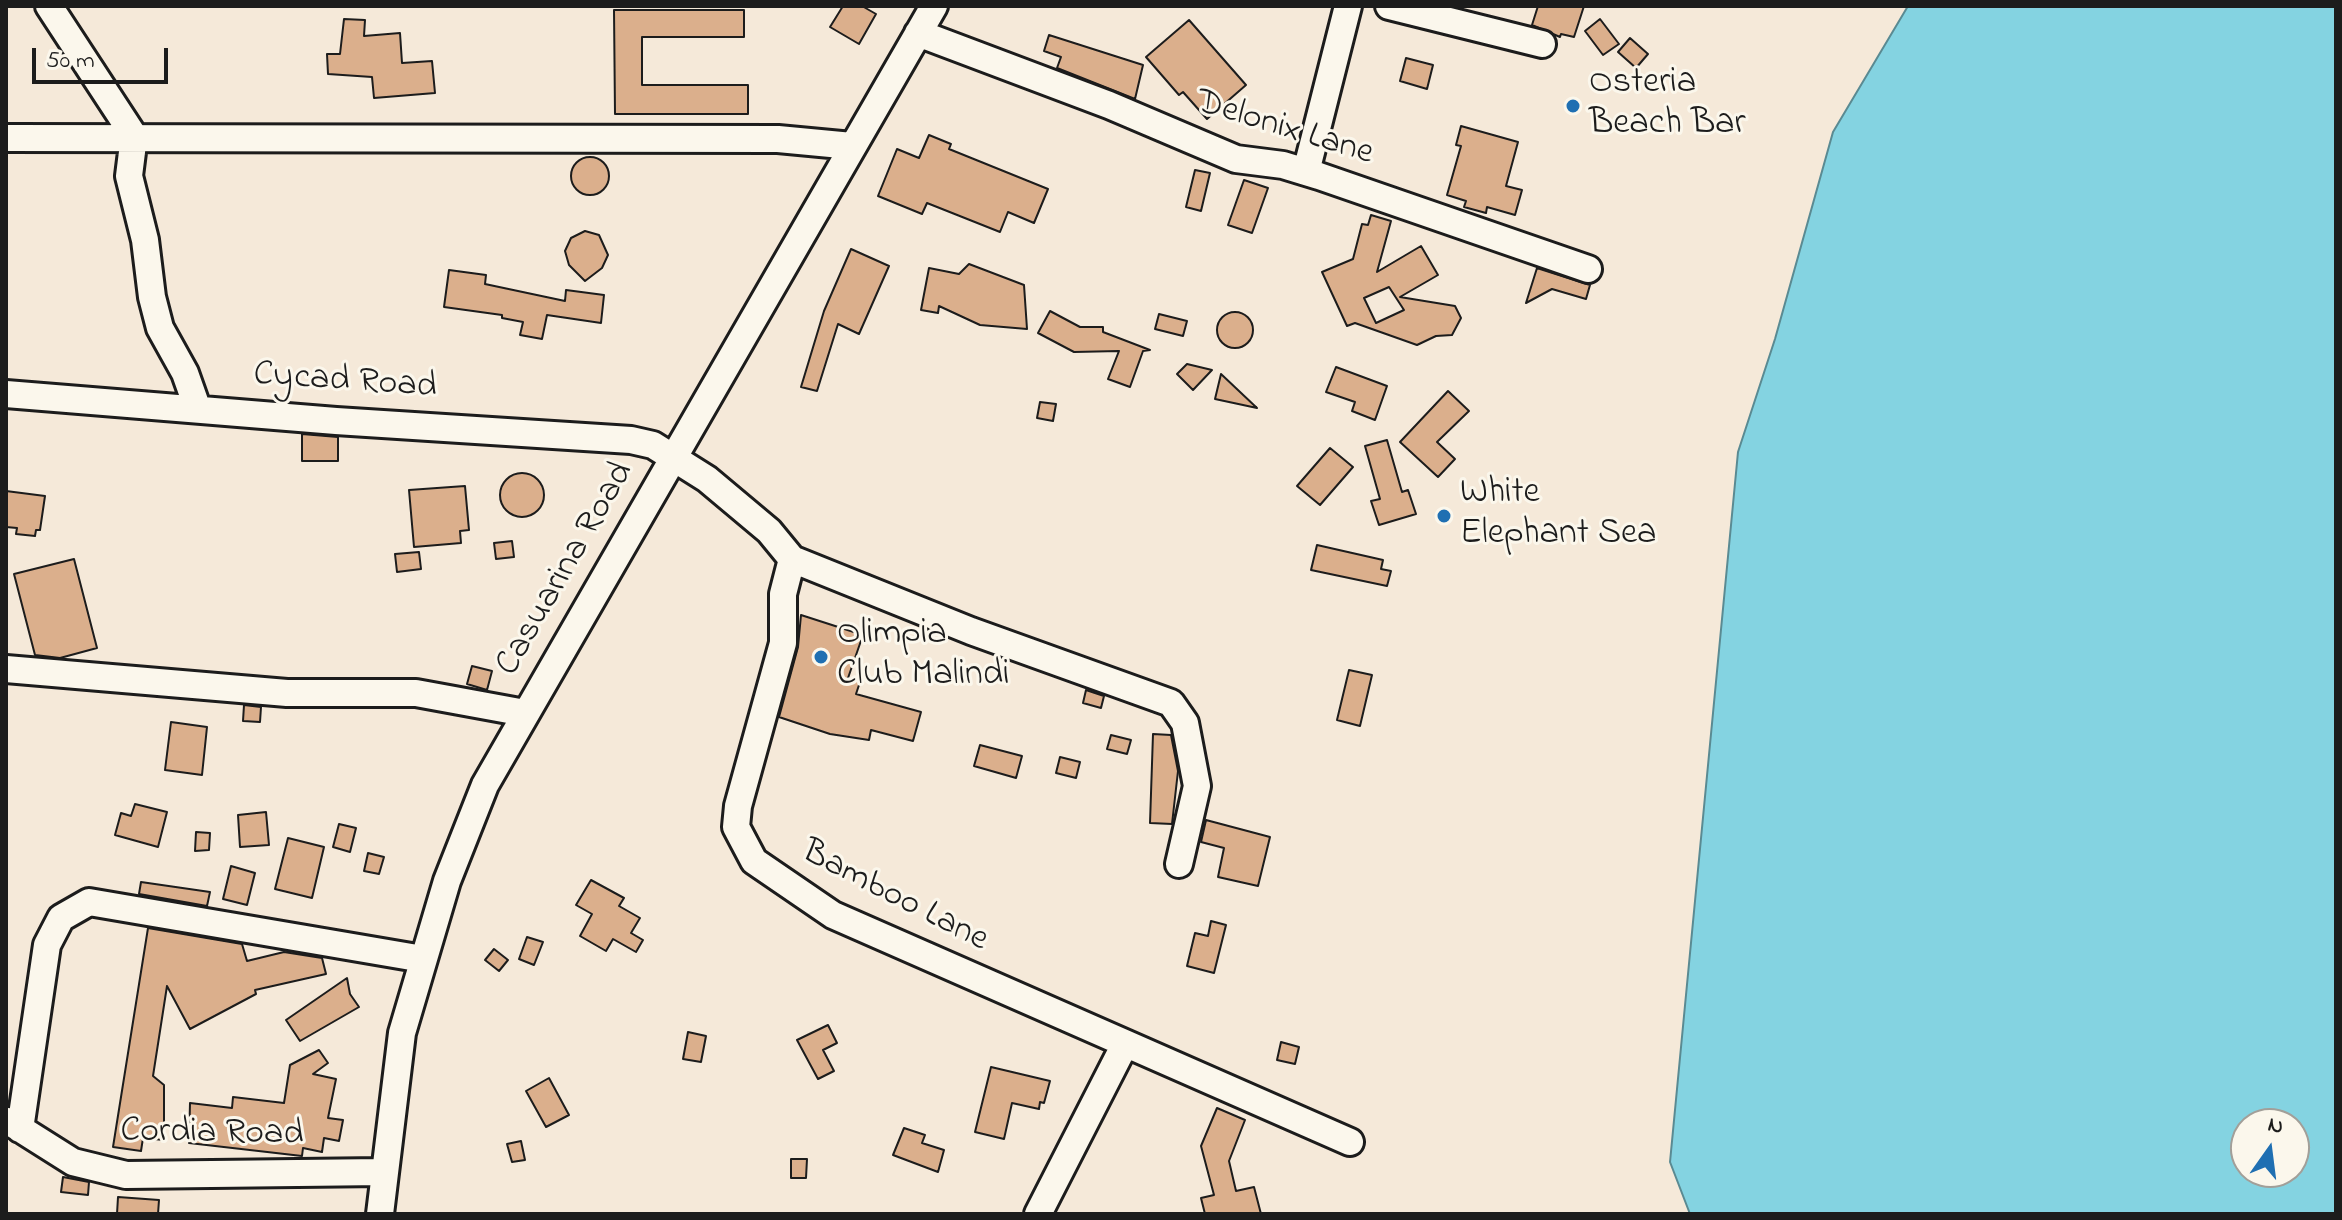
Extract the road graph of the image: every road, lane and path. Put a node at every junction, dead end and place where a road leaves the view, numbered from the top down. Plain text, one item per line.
1 (49, 6) edge
2 (934, 6) edge
3 (1348, 6) edge
4 (1389, 6) edge
5 (918, 33) junction
6 (1542, 44) dead end
7 (134, 136) junction
8 (6, 138) edge
9 (852, 146) junction
10 (1306, 172) junction
11 (1588, 269) dead end
12 (6, 394) edge
13 (197, 407) junction
14 (674, 458) junction
15 (792, 559) junction
16 (6, 669) edge
17 (525, 713) junction
18 (1179, 864) dead end
19 (423, 959) junction
20 (1125, 1044) junction
21 (13, 1124) edge
22 (1350, 1142) dead end
23 (383, 1172) junction
24 (380, 1214) edge
25 (1038, 1214) edge

1 - 7 street
2 - 5 street, Casuarina Road
3 - 10 street
4 - 6 street
5 - 9 street, Casuarina Road
5 - 10 street, Delonix Lane
7 - 8 street
7 - 9 street
7 - 13 street
9 - 14 street, Casuarina Road
10 - 11 street, Delonix Lane
12 - 13 street, Cycad Road
13 - 14 street, Cycad Road
14 - 15 street
14 - 17 street, Casuarina Road
15 - 18 street
15 - 20 street, Bamboo Lane
16 - 17 street
17 - 19 street, Casuarina Road
19 - 21 street
19 - 23 street, Casuarina Road
20 - 22 street, Bamboo Lane
20 - 25 street
21 - 23 street, Cordia Road
23 - 24 street, Casuarina Road

